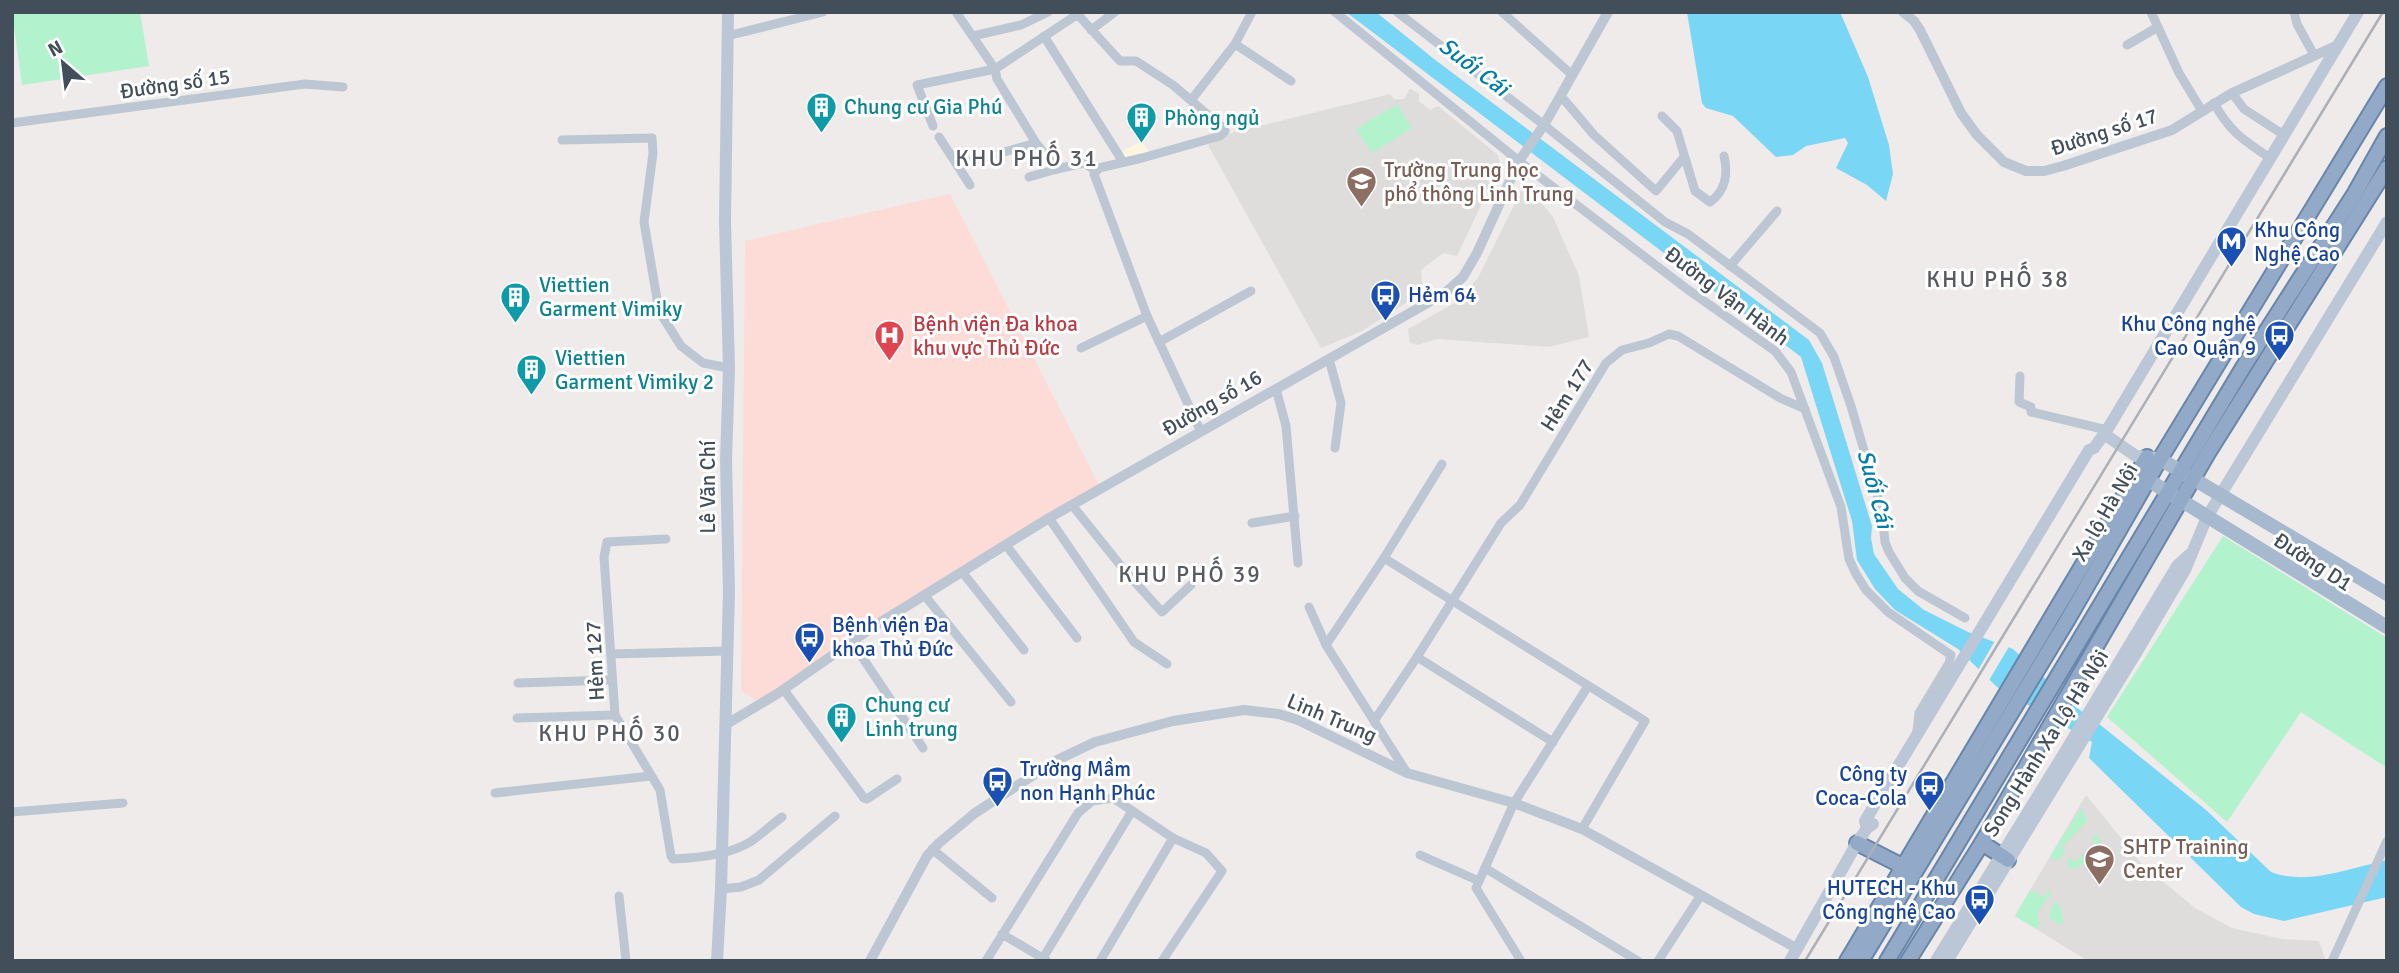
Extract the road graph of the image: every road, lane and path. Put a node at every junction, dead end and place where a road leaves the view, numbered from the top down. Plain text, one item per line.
1 (728, 12) edge
2 (822, 12) edge
3 (956, 12) edge
4 (1048, 12) edge
5 (1115, 12) edge
6 (1252, 12) edge
7 (1335, 12) edge
8 (1397, 12) edge
9 (1502, 12) edge
10 (1608, 12) edge
11 (1903, 12) edge
12 (2151, 12) edge
13 (2294, 12) edge
14 (2358, 12) edge
15 (2158, 27) junction
16 (1091, 30) junction
17 (727, 36) junction
18 (973, 36) junction
19 (1044, 36) junction
20 (1235, 44) junction
21 (2127, 45) dead end
22 (2338, 46) junction
23 (2314, 55) junction
24 (995, 69) junction
25 (1571, 74) junction
26 (1291, 81) dead end
27 (2387, 86) edge
28 (343, 87) dead end
29 (2232, 93) junction
30 (1560, 96) junction
31 (1192, 99) junction
32 (2214, 103) junction
33 (2202, 111) junction
34 (1662, 116) dead end
35 (12, 123) edge
36 (933, 126) dead end
37 (1542, 129) junction
38 (2284, 135) junction
39 (2387, 136) edge
40 (939, 137) dead end
41 (562, 140) dead end
42 (1036, 143) junction
43 (1724, 156) dead end
44 (1522, 157) junction
45 (1684, 157) junction
46 (2270, 158) junction
47 (1123, 162) junction
48 (958, 165) junction
49 (2387, 168) edge
50 (1057, 169) junction
51 (1096, 170) junction
52 (1029, 177) dead end
53 (970, 185) dead end
54 (2355, 193) junction
55 (1777, 211) dead end
56 (2387, 222) edge
57 (2349, 231) junction
58 (1730, 266) junction
59 (1251, 291) dead end
60 (1147, 316) junction
61 (1159, 342) junction
62 (1081, 348) dead end
63 (1329, 359) junction
64 (729, 368) junction
65 (2020, 376) dead end
66 (1276, 389) junction
67 (1805, 409) junction
68 (1201, 432) junction
69 (2106, 432) junction
70 (1335, 448) dead end
71 (1442, 464) dead end
72 (2146, 464) junction
73 (2188, 475) junction
74 (2221, 495) junction
75 (2175, 497) junction
76 (1072, 505) junction
77 (1295, 516) junction
78 (2207, 517) junction
79 (1049, 518) junction
80 (2264, 519) junction
81 (1252, 523) dead end
82 (2168, 523) junction
83 (2140, 538) junction
84 (666, 539) dead end
85 (1006, 545) junction
86 (2253, 545) junction
87 (1384, 558) junction
88 (1298, 563) dead end
89 (963, 573) junction
90 (1191, 585) dead end
91 (2387, 587) edge
92 (2387, 594) edge
93 (925, 596) junction
94 (1453, 601) junction
95 (1309, 607) dead end
96 (1965, 618) dead end
97 (2387, 627) edge
98 (2387, 634) edge
99 (1077, 638) dead end
100 (852, 642) junction
101 (1326, 645) junction
102 (1024, 650) dead end
103 (727, 652) junction
104 (611, 654) junction
105 (1417, 657) junction
106 (1167, 664) dead end
107 (612, 680) junction
108 (1954, 682) junction
109 (518, 683) dead end
110 (1588, 686) junction
111 (784, 690) junction
112 (1011, 702) dead end
113 (615, 715) junction
114 (517, 718) dead end
115 (1374, 721) junction
116 (725, 725) junction
117 (1917, 736) junction
118 (1553, 742) junction
119 (923, 748) dead end
120 (1407, 773) junction
121 (651, 776) junction
122 (897, 779) dead end
123 (495, 793) dead end
124 (123, 803) dead end
125 (1514, 803) junction
126 (1132, 810) junction
127 (12, 811) edge
128 (835, 816) dead end
129 (782, 817) dead end
130 (1867, 828) junction
131 (1582, 829) junction
132 (1173, 838) junction
133 (2387, 841) edge
134 (1857, 843) junction
135 (1982, 843) junction
136 (932, 849) junction
137 (722, 853) junction
138 (1420, 855) dead end
139 (2004, 858) junction
140 (1485, 868) junction
141 (1909, 870) junction
142 (1479, 881) junction
143 (721, 889) junction
144 (619, 895) dead end
145 (1701, 895) junction
146 (992, 898) dead end
147 (1002, 934) junction
148 (1790, 957) edge
149 (1045, 960) edge
150 (626, 961) edge
151 (717, 961) edge
152 (870, 961) edge
153 (986, 961) edge
154 (1100, 961) edge
155 (1162, 961) edge
156 (1521, 961) edge
157 (1638, 961) edge
158 (1658, 961) edge
159 (1847, 961) edge
160 (1861, 961) edge
161 (1887, 961) edge
162 (1908, 961) edge
163 (1936, 961) edge
164 (1947, 961) edge
165 (2332, 961) edge

1 - 17 main road, Lê Văn Chí
2 - 17 street
3 - 18 street
4 - 18 street
5 - 16 street
6 - 20 street
7 - 44 street, Đường Vận Hành
8 - 37 street, Đường Vận Hành
9 - 25 street
10 - 25 street, Đường số 16
11 - 33 street, Đường số 17
12 - 15 street
13 - 23 street
14 - 22 main road
15 - 21 street
15 - 33 street
16 - 19 street
16 - 31 street
17 - 64 main road, Lê Văn Chí
18 - 24 street
19 - 24 street
19 - 47 street
20 - 26 street
20 - 31 street
22 - 23 street, Đường số 17
22 - 38 main road
23 - 29 street, Đường số 17
24 - 36 street
24 - 42 street
25 - 30 street, Đường số 16
27 - 72 highway, Xa lộ Hà Nội
28 - 35 street, Đường số 15
29 - 32 street, Đường số 17
29 - 38 street
30 - 37 street, Đường số 16
30 - 45 street
31 - 47 street
32 - 33 street, Đường số 17
32 - 46 street
34 - 45 street
37 - 44 street, Đường số 16
37 - 58 street, Đường Vận Hành
38 - 46 main road
39 - 54 highway, Xa lộ Hà Nội
40 - 48 street
41 - 64 street
42 - 48 street
42 - 50 street
43 - 45 street
44 - 63 street, Đường số 16
44 - 67 street, Đường Vận Hành
46 - 69 main road
47 - 51 street
48 - 53 street
49 - 57 highway, Xa lộ Hà Nội
50 - 51 street
50 - 52 street
51 - 60 street
54 - 57 highway
54 - 73 highway, Xa lộ Hà Nội
55 - 58 street
56 - 74 main road, Song Hành Xa Lộ Hà Nội
57 - 73 highway, Xa lộ Hà Nội
58 - 96 street, Đường Vận Hành
59 - 61 street
60 - 61 street
60 - 62 street
61 - 68 street
63 - 66 street, Đường số 16
63 - 70 street
64 - 103 main road, Lê Văn Chí
65 - 69 street
66 - 68 street, Đường số 16
66 - 77 street
67 - 94 street, Hẻm 177
67 - 117 street, Đường Vận Hành
68 - 76 street, Đường số 16
69 - 72 main road, Đường D1
69 - 108 main road
71 - 87 street
72 - 73 main road, Đường D1
72 - 75 main road, Đường D1
72 - 141 highway, Xa lộ Hà Nội
73 - 74 main road, Đường D1
73 - 75 highway, Xa lộ Hà Nội
74 - 78 main road, Song Hành Xa Lộ Hà Nội
74 - 80 main road, Đường D1
75 - 78 main road, Đường D1
75 - 82 highway, Xa lộ Hà Nội
75 - 83 highway, Xa lộ Hà Nội
76 - 79 street, Đường số 16
76 - 90 street
77 - 81 street
77 - 88 street
78 - 86 main road, Đường D1
78 - 139 main road, Song Hành Xa Lộ Hà Nội
79 - 85 street, Đường số 16
79 - 106 street
80 - 91 main road, Đường D1
80 - 92 main road, Đường D1
82 - 83 highway
82 - 135 highway, Xa lộ Hà Nội
83 - 161 highway, Xa lộ Hà Nội
84 - 104 street, Hẻm 127
85 - 89 street, Đường số 16
85 - 99 street
86 - 97 main road, Đường D1
86 - 98 main road, Đường D1
87 - 94 street
87 - 101 street
89 - 93 street, Đường số 16
89 - 102 street
93 - 100 street, Đường số 16
93 - 112 street
94 - 105 street, Hẻm 177
94 - 110 street
95 - 101 street
100 - 111 street, Đường số 16
100 - 119 street
101 - 115 street
103 - 104 street
103 - 116 main road, Lê Văn Chí
104 - 107 street, Hẻm 127
105 - 115 street, Hẻm 177
105 - 118 street
107 - 109 street
107 - 113 street, Hẻm 127
108 - 117 main road
108 - 130 main road
110 - 118 street
110 - 131 street
111 - 116 street, Đường số 16
111 - 122 street
113 - 114 street
113 - 121 street, Hẻm 127
115 - 120 street
116 - 137 main road, Lê Văn Chí
117 - 130 main road
118 - 125 street
120 - 125 street, Linh Trung
120 - 136 street, Linh Trung
121 - 123 street
121 - 137 street, Hẻm 127
124 - 127 street
125 - 131 street, Linh Trung
125 - 140 street
126 - 132 street
126 - 147 street
126 - 149 street
128 - 143 street
129 - 137 street
130 - 134 main road
131 - 145 street, Linh Trung
132 - 154 street
132 - 155 street
133 - 165 street
134 - 141 highway
134 - 148 main road
135 - 139 highway
135 - 162 highway, Xa lộ Hà Nội
136 - 146 street
136 - 152 street, Linh Trung
137 - 143 main road, Lê Văn Chí
138 - 142 street
139 - 163 main road, Song Hành Xa Lộ Hà Nội
139 - 164 main road, Song Hành Xa Lộ Hà Nội
140 - 142 street
140 - 157 street
141 - 159 highway, Xa lộ Hà Nội
141 - 160 highway, Xa lộ Hà Nội
142 - 156 street
143 - 151 main road, Lê Văn Chí
144 - 150 street
145 - 148 street, Linh Trung
145 - 158 street
147 - 149 street
147 - 153 street

